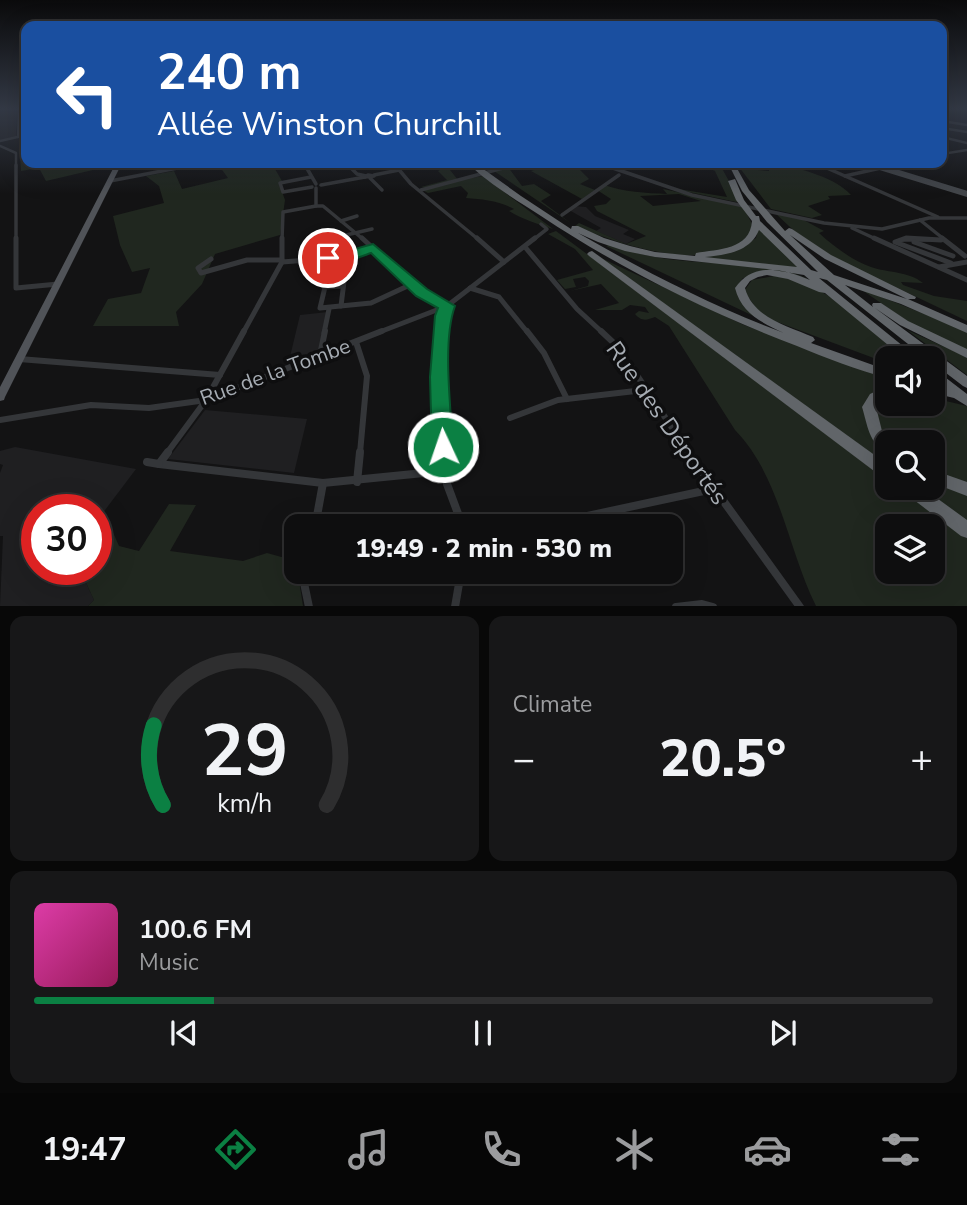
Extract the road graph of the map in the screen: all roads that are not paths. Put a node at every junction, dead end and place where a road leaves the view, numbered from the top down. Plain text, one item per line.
1 (18, 137) edge
2 (947, 138) edge
3 (967, 143) edge
4 (0, 144) edge
5 (967, 150) edge
6 (947, 152) edge
7 (116, 168) edge
8 (178, 168) edge
9 (306, 168) edge
10 (351, 168) edge
11 (480, 168) edge
12 (483, 168) edge
13 (503, 168) edge
14 (608, 168) edge
15 (730, 168) edge
16 (732, 168) edge
17 (733, 168) edge
18 (827, 168) edge
19 (881, 168) joint
20 (399, 170) joint
21 (487, 172) junction
22 (619, 175) junction
23 (369, 176) junction
24 (845, 176) junction
25 (311, 177) junction
26 (110, 181) junction
27 (732, 181) junction
28 (316, 186) junction
29 (382, 190) dead end
30 (421, 190) junction
31 (967, 194) edge
32 (316, 206) junction
33 (357, 216) dead end
34 (967, 218) edge
35 (562, 219) junction
36 (756, 219) junction
37 (941, 219) junction
38 (542, 220) junction
39 (920, 220) junction
40 (341, 221) junction
41 (845, 225) junction
42 (372, 229) dead end
43 (882, 229) junction
44 (789, 231) junction
45 (356, 234) junction
46 (873, 237) junction
47 (941, 240) junction
48 (319, 241) dead end
49 (914, 242) dead end
50 (922, 245) junction
51 (525, 247) junction
52 (373, 248) junction
53 (914, 249) junction
54 (638, 252) junction
55 (944, 253) junction
56 (953, 256) dead end
57 (347, 257) junction
58 (938, 258) junction
59 (211, 259) dead end
60 (966, 259) edge
61 (282, 261) junction
62 (504, 262) junction
63 (951, 263) dead end
64 (938, 267) junction
65 (967, 280) edge
66 (58, 284) junction
67 (412, 284) junction
68 (343, 286) junction
69 (470, 288) junction
70 (841, 300) junction
71 (341, 306) junction
72 (447, 306) junction
73 (329, 309) junction
74 (967, 326) edge
75 (809, 340) junction
76 (356, 342) junction
77 (897, 346) edge
78 (909, 346) edge
79 (967, 354) edge
80 (320, 355) junction
81 (19, 359) junction
82 (875, 364) edge
83 (875, 370) edge
84 (945, 374) edge
85 (220, 375) junction
86 (945, 383) edge
87 (967, 383) edge
88 (945, 385) edge
89 (644, 390) junction
90 (967, 391) edge
91 (945, 392) edge
92 (945, 396) edge
93 (0, 397) edge
94 (875, 397) edge
95 (567, 399) junction
96 (206, 400) junction
97 (967, 400) edge
98 (510, 418) dead end
99 (0, 420) edge
100 (875, 430) edge
101 (146, 463) dead end
102 (875, 463) edge
103 (159, 464) junction
104 (444, 471) junction
105 (945, 481) edge
106 (356, 482) junction
107 (323, 483) junction
108 (713, 489) junction
109 (967, 489) edge
110 (927, 501) joint
111 (317, 514) edge
112 (459, 514) edge
113 (597, 514) edge
114 (967, 525) edge
115 (967, 530) edge
116 (304, 584) edge
117 (459, 584) edge
118 (309, 606) edge
119 (455, 606) edge
120 (685, 606) edge
121 (709, 606) edge
122 (799, 606) edge

1 - 4 street
2 - 3 street
4 - 66 street
5 - 6 street
7 - 26 main road
8 - 26 street
9 - 25 street
10 - 23 street
11 - 21 highway
12 - 21 highway
13 - 30 street
14 - 22 street
15 - 27 highway
16 - 87 highway
17 - 44 highway
18 - 24 street
19 - 24 street
19 - 31 main road
20 - 23 street
20 - 30 street
21 - 35 highway
21 - 38 highway
22 - 35 street
22 - 41 street
23 - 28 street
23 - 29 street
24 - 37 street
25 - 28 street
25 - 28 street
26 - 66 main road
27 - 36 highway
27 - 78 highway
28 - 32 street
30 - 62 street
32 - 40 street
32 - 61 street
33 - 40 street
34 - 37 street
35 - 54 highway
35 - 75 highway
36 - 54 highway
36 - 70 highway
37 - 39 street
38 - 51 street
38 - 83 highway
38 - 102 highway
39 - 43 street
39 - 47 street
40 - 45 street
41 - 43 street
41 - 46 street
42 - 45 street
43 - 46 street
44 - 74 highway
44 - 79 highway
45 - 48 street
45 - 52 street
46 - 64 street
47 - 53 street
47 - 60 street
49 - 50 street
50 - 53 street
50 - 55 street
51 - 62 street, Rue de la Tombe
51 - 89 street, Rue des Déportés
52 - 57 street
52 - 67 street
53 - 58 street
54 - 74 highway
55 - 56 street
55 - 58 street
57 - 61 street
57 - 68 street
58 - 63 street
59 - 61 street
60 - 64 street
61 - 85 street
62 - 69 street, Rue de la Tombe
64 - 65 street
66 - 81 main road
67 - 71 street
67 - 72 street
68 - 71 street
68 - 73 street
69 - 72 street, Rue de la Tombe
69 - 95 street
70 - 75 highway
70 - 77 highway
71 - 73 street
72 - 76 street, Rue de la Tombe
72 - 104 street
73 - 80 street
75 - 82 highway
76 - 80 street, Rue de la Tombe
76 - 106 street
80 - 96 street, Rue de la Tombe
81 - 85 street
81 - 93 main road
84 - 90 highway
85 - 96 street
86 - 97 highway
88 - 90 highway
89 - 95 street
89 - 108 street, Rue des Déportés
91 - 97 highway
92 - 97 highway
94 - 100 highway
95 - 98 street
96 - 99 street, Rue de la Tombe
96 - 103 street
101 - 103 street
103 - 107 street
104 - 106 street
104 - 112 street
105 - 109 highway
106 - 107 street
107 - 111 street
108 - 113 street
108 - 122 street, Rue des Déportés
110 - 114 highway
110 - 115 highway
116 - 118 street
117 - 119 street
120 - 121 street

